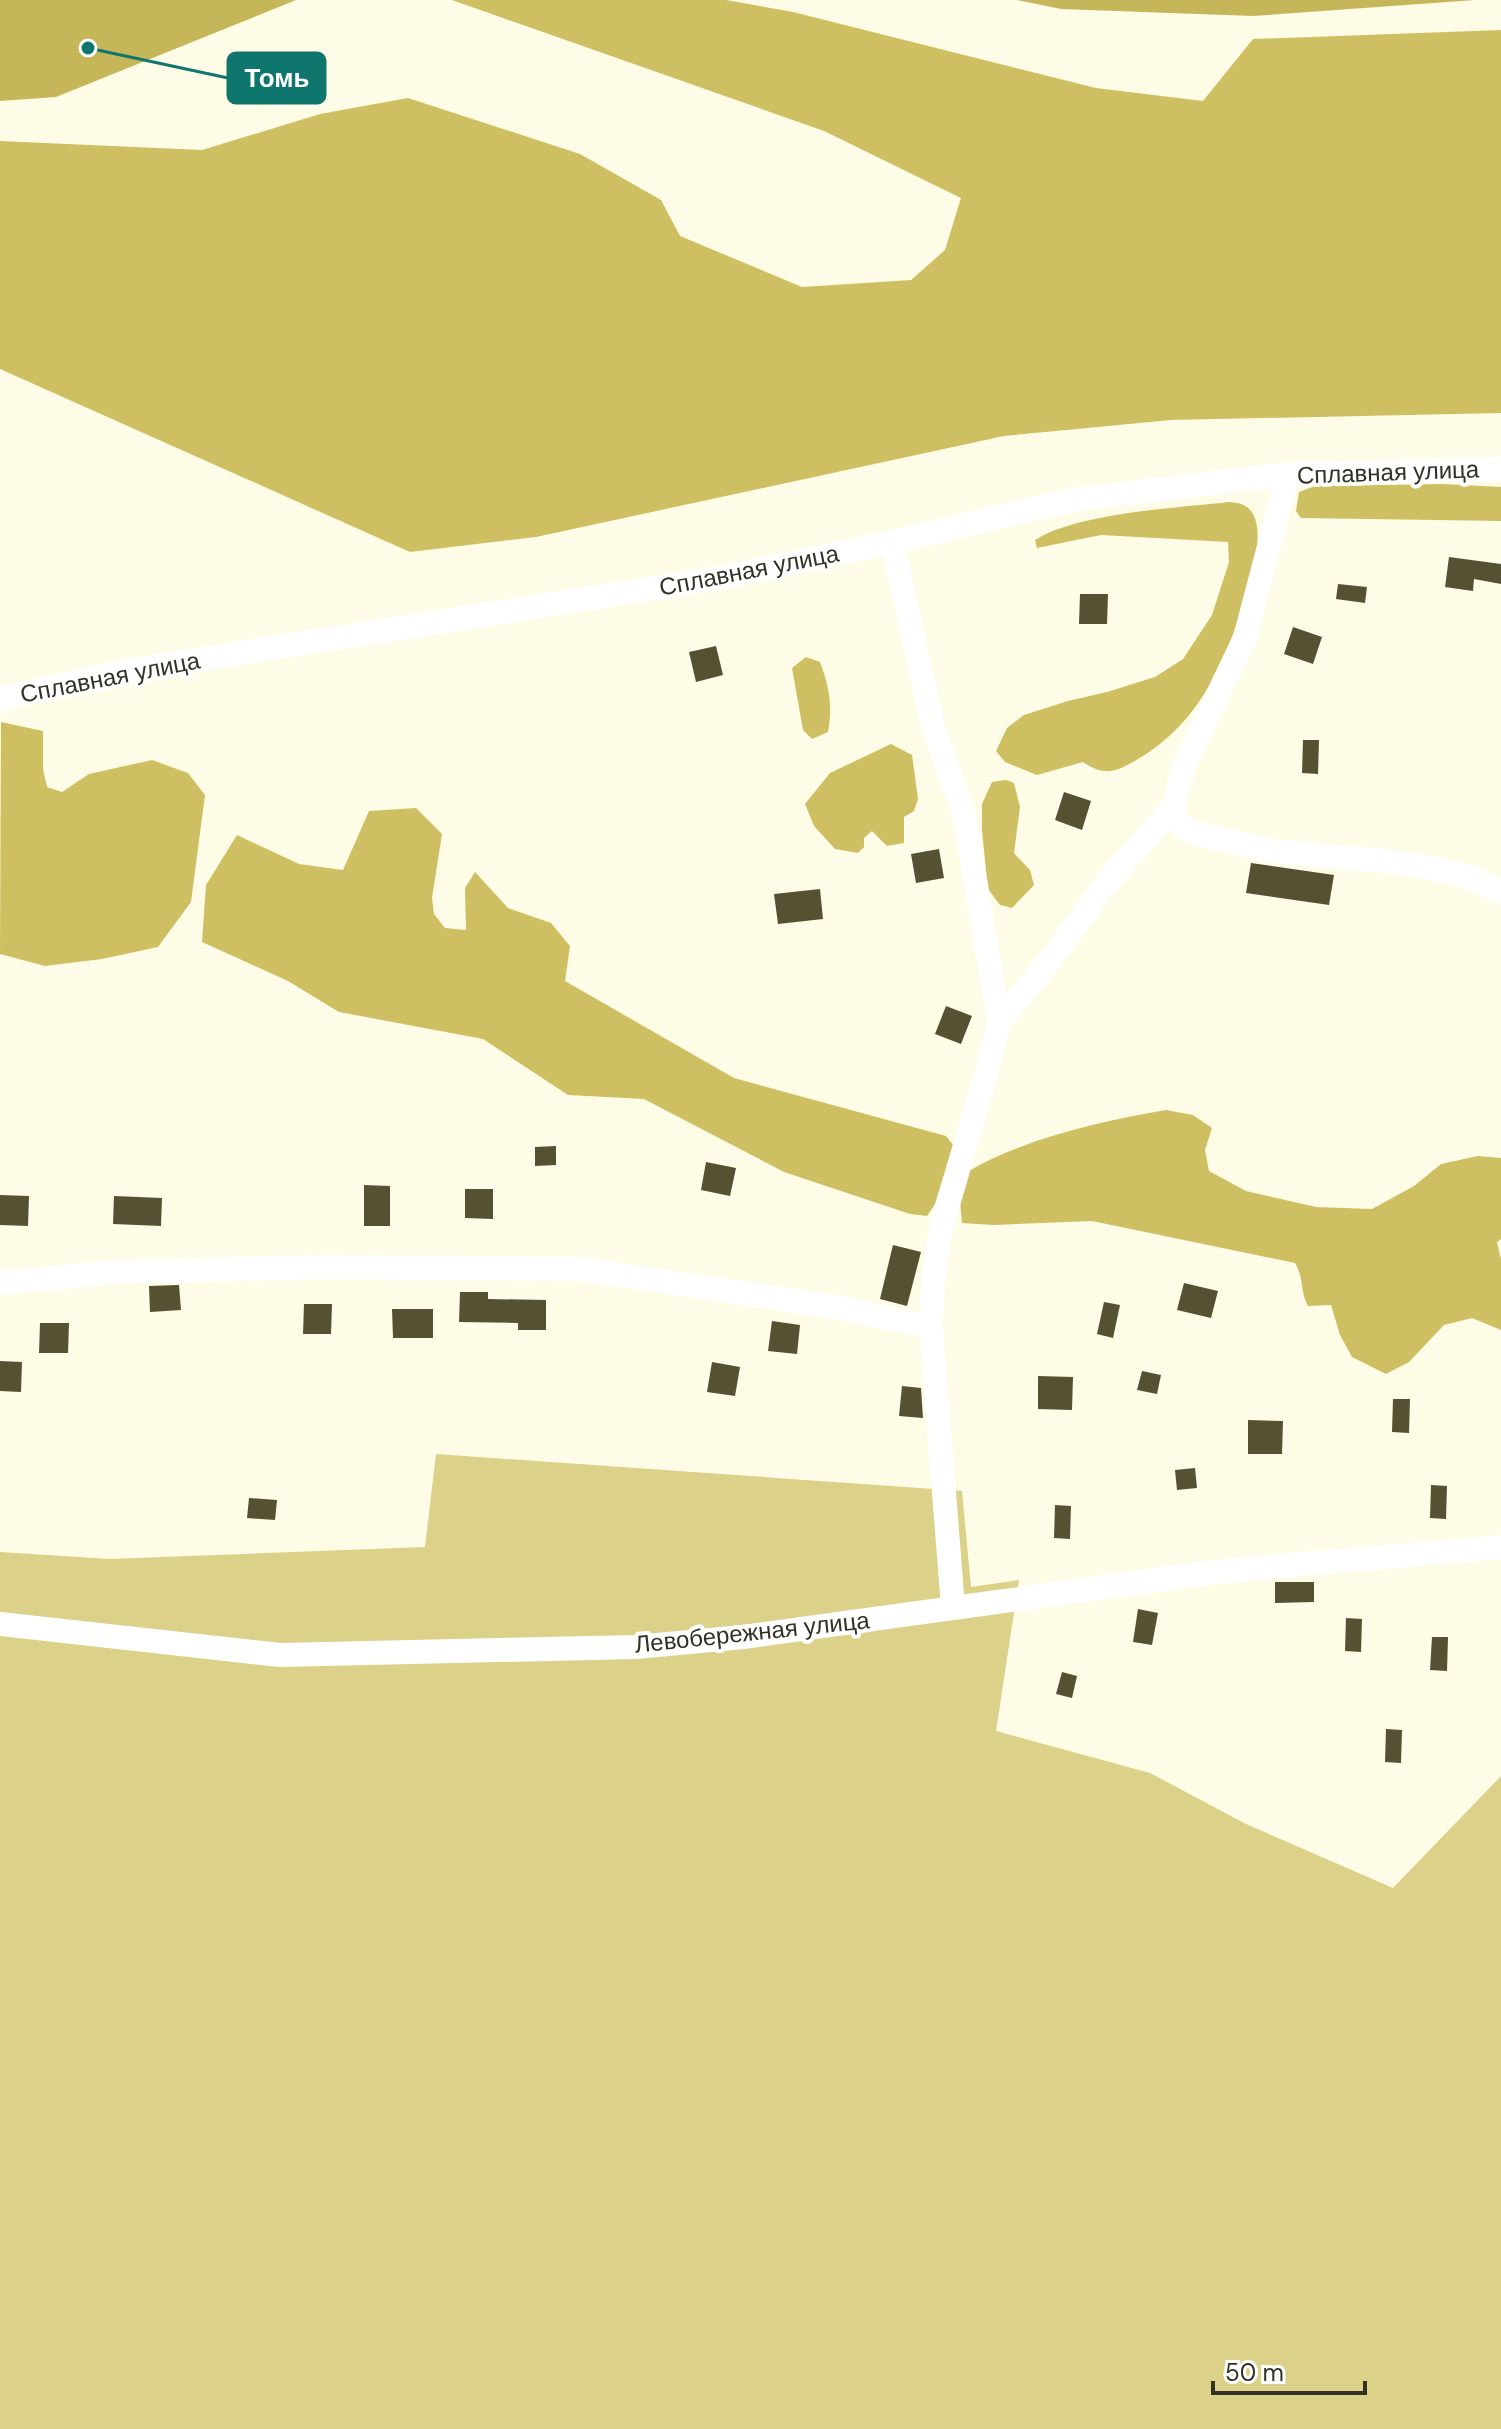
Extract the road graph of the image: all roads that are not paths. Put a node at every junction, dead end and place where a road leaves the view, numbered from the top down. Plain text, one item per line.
1 (1501, 469) edge
2 (1288, 474) junction
3 (892, 542) junction
4 (0, 701) edge
5 (1174, 806) junction
6 (1501, 892) edge
7 (999, 1022) junction
8 (0, 1283) edge
9 (931, 1327) junction
10 (1501, 1547) edge
11 (953, 1607) junction
12 (0, 1624) edge

1 - 2 street, Сплавная улица
2 - 3 street, Сплавная улица
2 - 5 street
3 - 4 street, Сплавная улица
3 - 7 street
5 - 6 street
5 - 7 street
7 - 9 street
8 - 9 street
9 - 11 street
10 - 11 street, Левобережная улица
11 - 12 street, Левобережная улица

